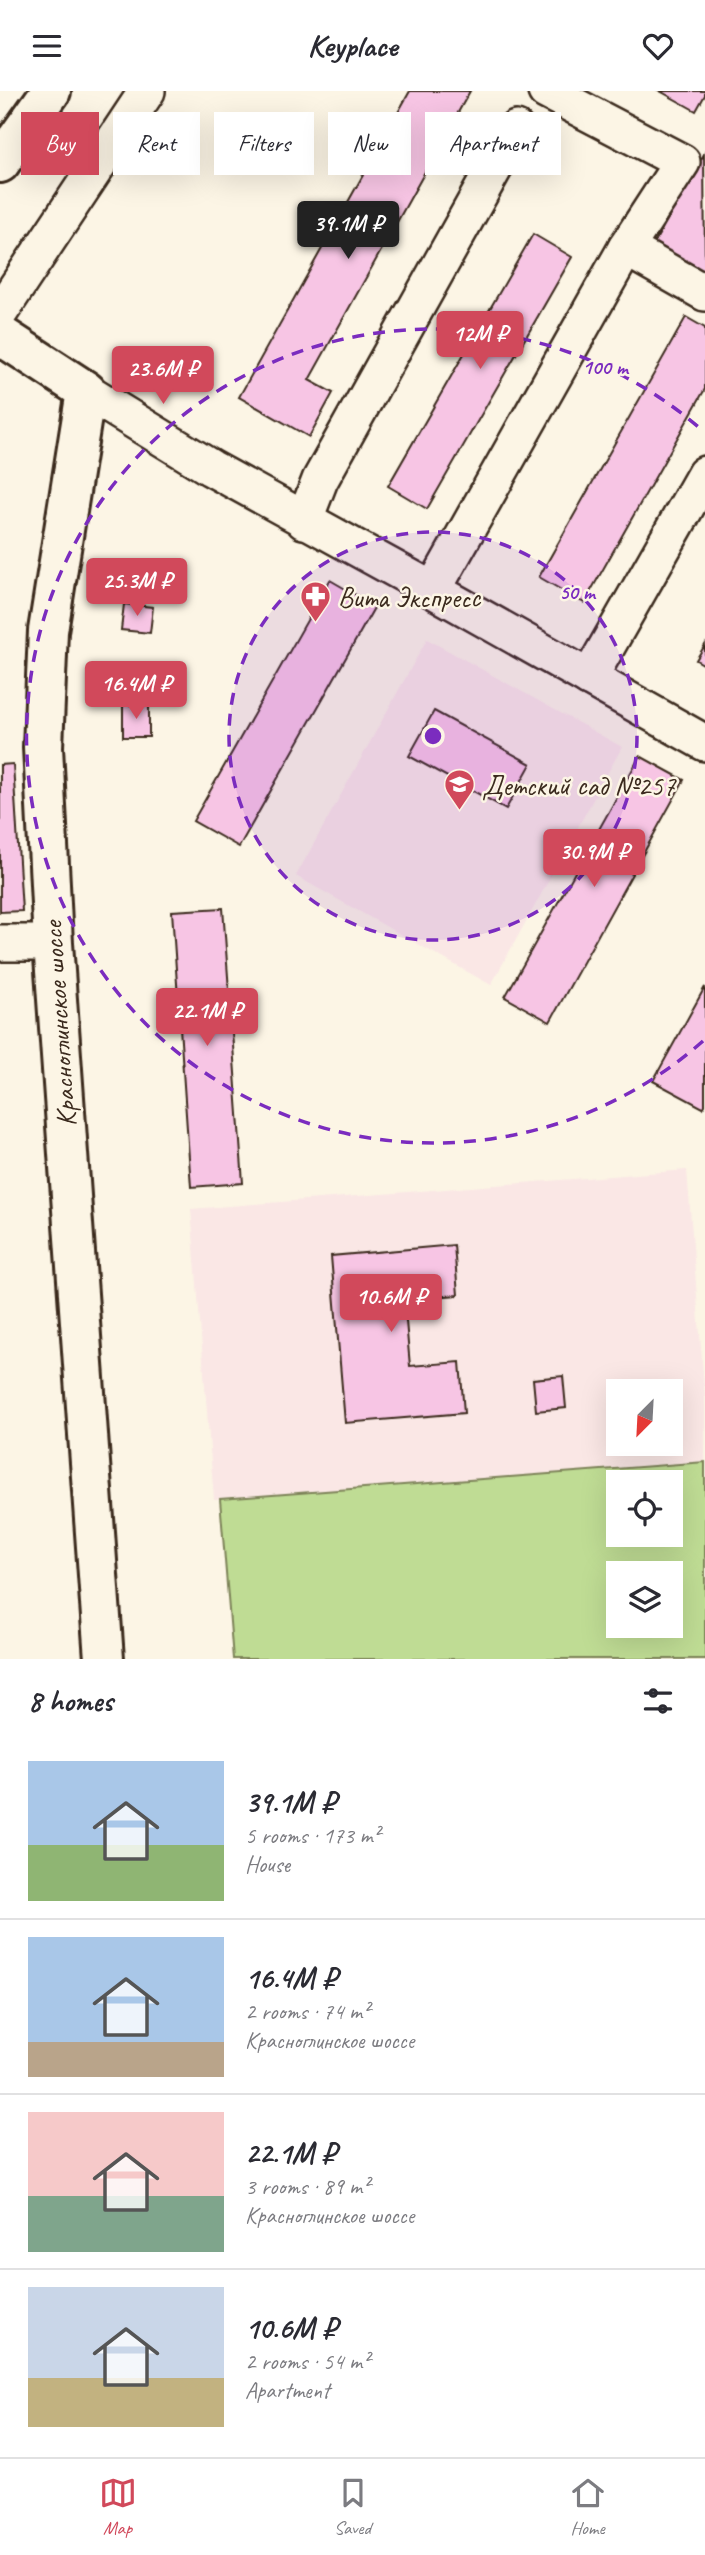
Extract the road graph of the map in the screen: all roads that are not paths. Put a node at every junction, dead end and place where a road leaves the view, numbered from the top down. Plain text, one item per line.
1 (51, 91) edge
2 (147, 91) edge
3 (547, 91) edge
4 (0, 163) edge
5 (490, 175) edge
6 (626, 248) junction
7 (705, 293) edge
8 (0, 312) edge
9 (0, 335) edge
10 (86, 391) junction
11 (705, 474) edge
12 (304, 521) junction
13 (433, 590) junction
14 (589, 678) junction
15 (705, 743) edge
16 (0, 943) edge
17 (53, 943) junction
18 (104, 1659) edge

1 - 4 main road
2 - 8 street
3 - 6 street
5 - 12 street
6 - 7 street
6 - 13 street
9 - 10 main road
10 - 12 street
10 - 17 main road, Красноглинское шоссе
11 - 14 street
12 - 13 street
13 - 14 street
14 - 15 street
16 - 17 street
17 - 18 main road, Красноглинское шоссе

